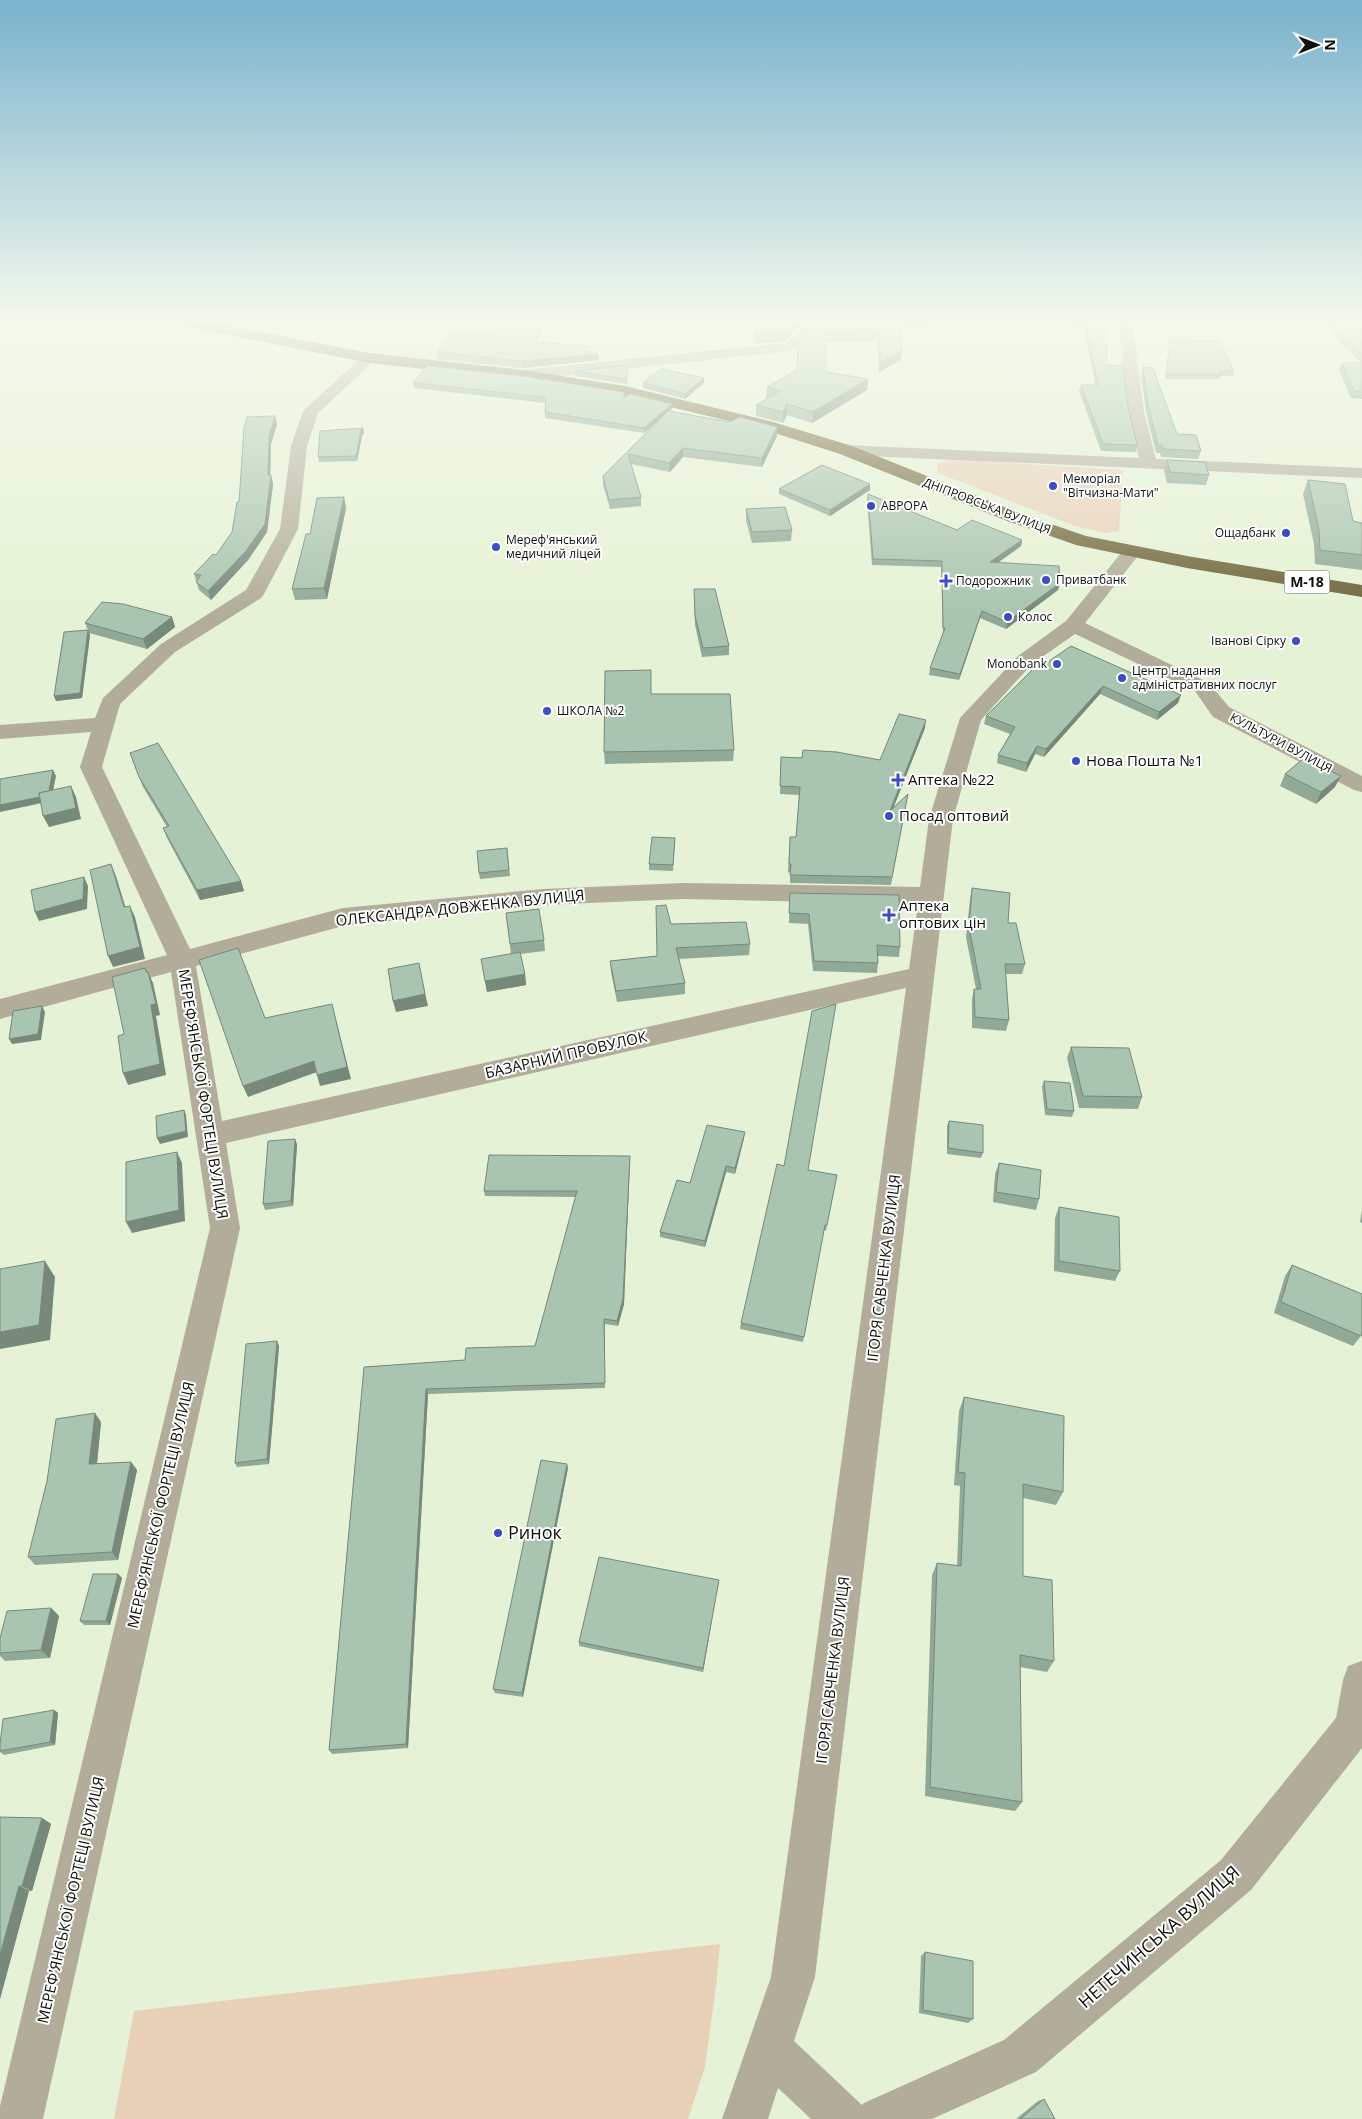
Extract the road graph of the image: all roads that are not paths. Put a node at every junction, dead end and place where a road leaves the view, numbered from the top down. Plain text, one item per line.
1 (308, 419) edge
2 (741, 419) edge
3 (1138, 419) edge
4 (846, 450) junction
5 (1148, 462) junction
6 (1362, 473) edge
7 (1132, 552) junction
8 (1362, 591) edge
9 (1073, 625) junction
10 (104, 724) junction
11 (0, 732) edge
12 (1362, 785) edge
13 (932, 896) junction
14 (182, 960) junction
15 (922, 975) junction
16 (0, 1009) edge
17 (210, 1135) junction
18 (1361, 1691) edge
19 (769, 2049) junction
20 (20, 2119) edge
21 (745, 2119) edge
22 (845, 2119) edge
23 (880, 2119) edge

1 - 10 street, МЕРЕФ'ЯНСЬКОЇ ФОРТЕЦІ ВУЛИЦЯ
2 - 4 highway, ДНІПРОВСЬКА ВУЛИЦЯ / М-18
3 - 5 street
4 - 5 street
4 - 7 highway, ДНІПРОВСЬКА ВУЛИЦЯ / М-18
5 - 6 street
7 - 8 highway, ДНІПРОВСЬКА ВУЛИЦЯ / М-18
7 - 9 street, ІГОРЯ САВЧЕНКА ВУЛИЦЯ
9 - 12 street, КУЛЬТУРИ ВУЛИЦЯ
9 - 13 street, ІГОРЯ САВЧЕНКА ВУЛИЦЯ
10 - 11 street
10 - 14 street, МЕРЕФ'ЯНСЬКОЇ ФОРТЕЦІ ВУЛИЦЯ
13 - 14 street, ОЛЕКСАНДРА ДОВЖЕНКА ВУЛИЦЯ
13 - 15 street, ІГОРЯ САВЧЕНКА ВУЛИЦЯ
14 - 16 street, ОЛЕКСАНДРА ДОВЖЕНКА ВУЛИЦЯ
14 - 17 street, МЕРЕФ'ЯНСЬКОЇ ФОРТЕЦІ ВУЛИЦЯ
15 - 17 street, БАЗАРНИЙ ПРОВУЛОК
15 - 19 street, ІГОРЯ САВЧЕНКА ВУЛИЦЯ
17 - 20 street, МЕРЕФ'ЯНСЬКОЇ ФОРТЕЦІ ВУЛИЦЯ
18 - 23 street, НЕТЕЧИНСЬКА ВУЛИЦЯ
19 - 21 street, ІГОРЯ САВЧЕНКА ВУЛИЦЯ
19 - 22 street

